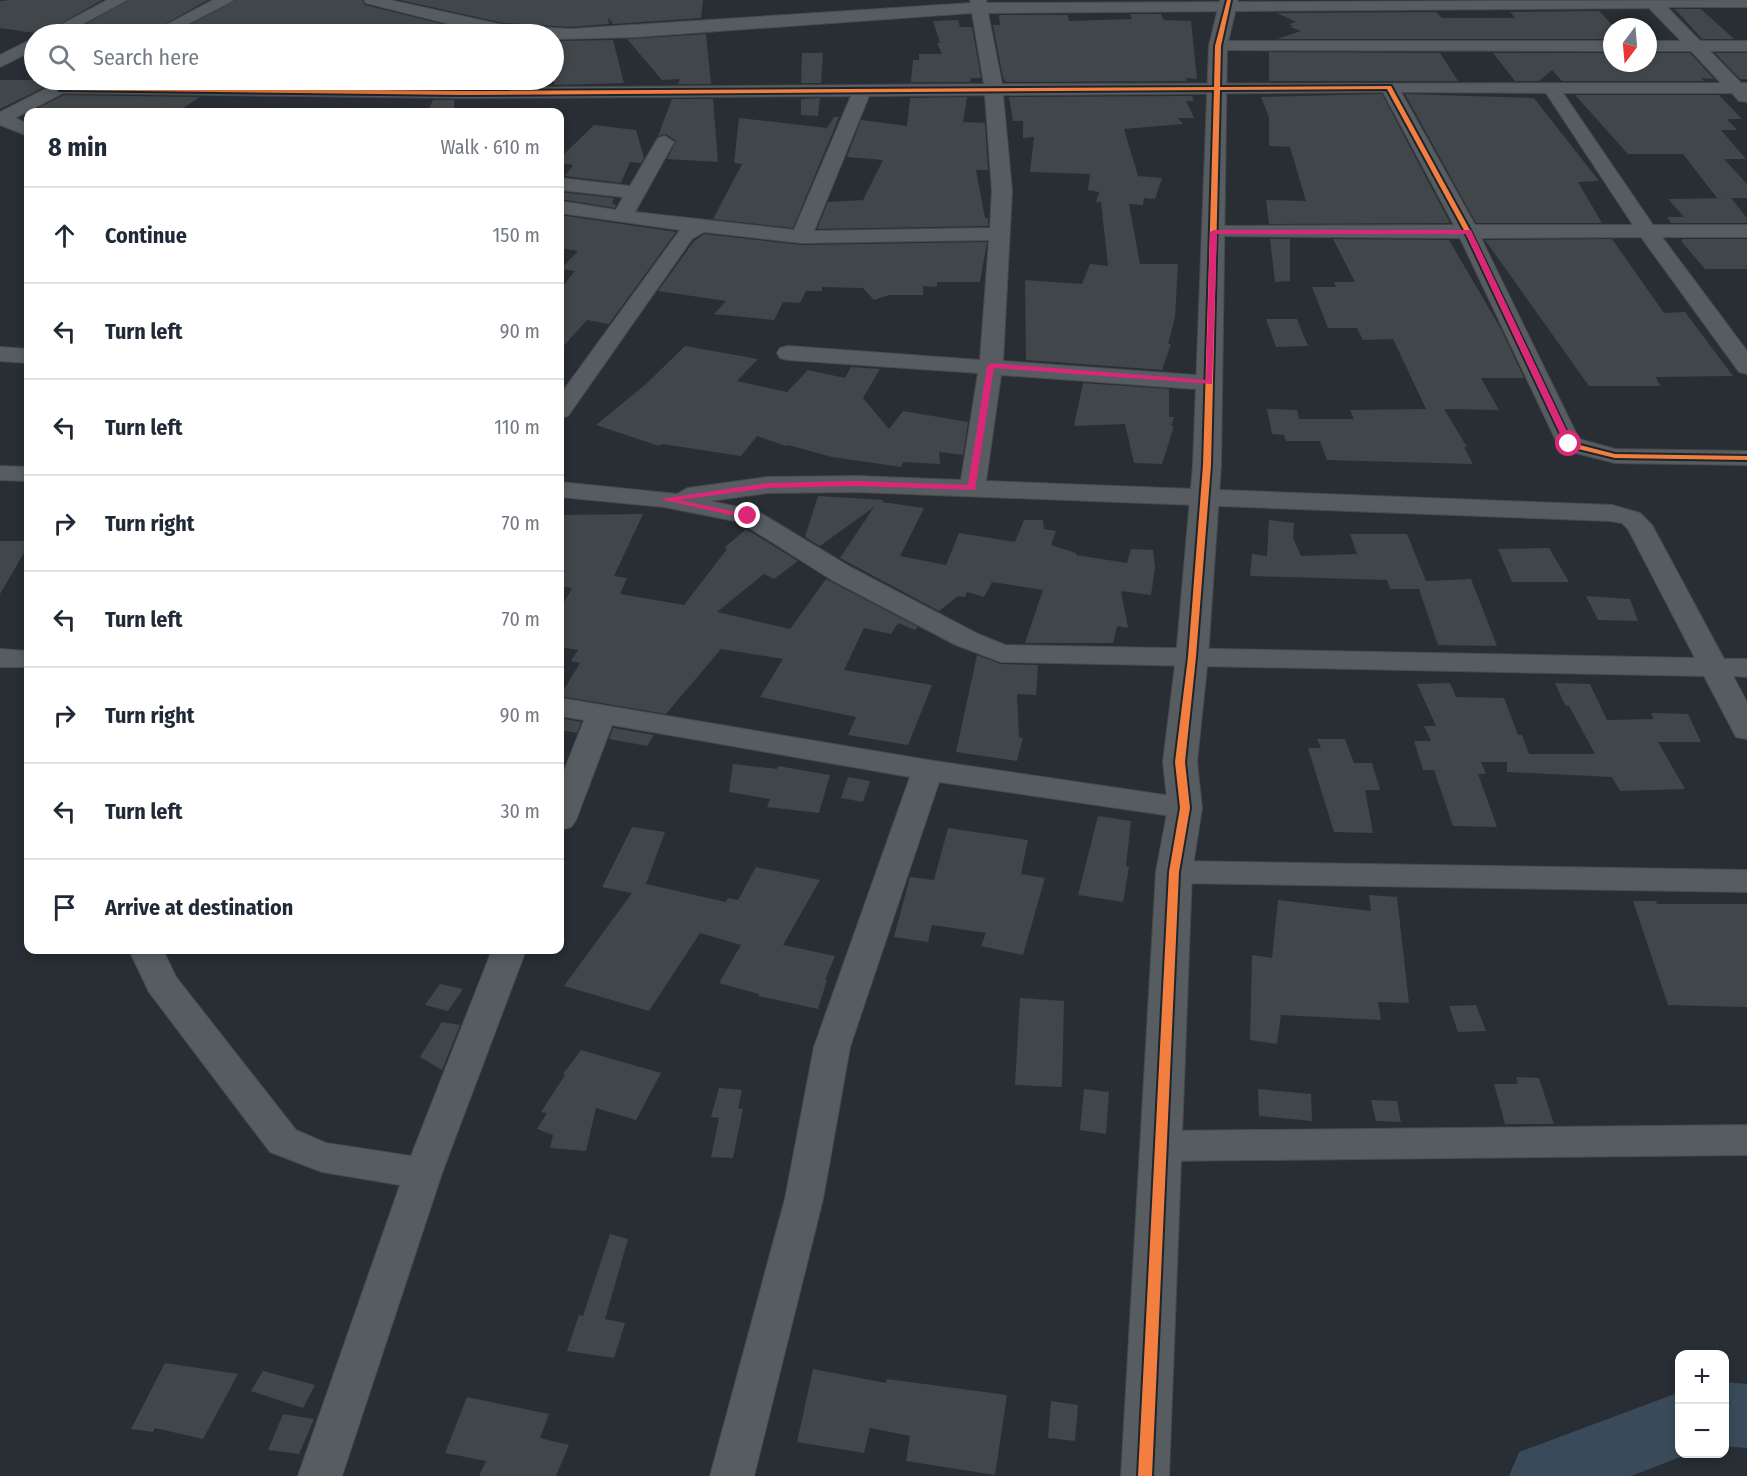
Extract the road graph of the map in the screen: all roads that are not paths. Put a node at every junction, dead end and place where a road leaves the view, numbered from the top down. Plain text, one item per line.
1 (119, 0) edge
2 (226, 0) edge
3 (372, 0) edge
4 (1652, 1) edge
5 (1229, 2) edge
6 (1747, 2) edge
7 (979, 4) edge
8 (72, 24) edge
9 (177, 24) edge
10 (474, 24) edge
11 (564, 34) edge
12 (0, 41) edge
13 (24, 42) edge
14 (1218, 46) junction
15 (1603, 46) edge
16 (1657, 46) edge
17 (1694, 46) junction
18 (1747, 46) edge
19 (24, 48) edge
20 (0, 62) edge
21 (1389, 87) junction
22 (1217, 88) junction
23 (1551, 88) junction
24 (55, 90) edge
25 (320, 90) edge
26 (862, 91) junction
27 (994, 91) junction
28 (405, 92) junction
29 (1744, 92) edge
30 (9, 93) dead end
31 (36, 99) junction
32 (391, 108) edge
33 (0, 119) edge
34 (24, 128) edge
35 (666, 142) dead end
36 (564, 184) edge
37 (635, 193) junction
38 (564, 208) edge
39 (622, 217) junction
40 (701, 225) junction
41 (1647, 231) junction
42 (1747, 231) edge
43 (1214, 232) junction
44 (1468, 232) junction
45 (997, 234) junction
46 (801, 237) junction
47 (788, 353) dead end
48 (0, 354) edge
49 (24, 356) edge
50 (991, 366) junction
51 (1747, 367) edge
52 (1209, 383) junction
53 (564, 405) edge
54 (1747, 458) edge
55 (0, 473) edge
56 (24, 474) edge
57 (972, 488) junction
58 (564, 490) edge
59 (1203, 498) junction
60 (664, 499) junction
61 (1192, 657) junction
62 (0, 658) edge
63 (24, 659) edge
64 (1715, 668) junction
65 (1747, 668) edge
66 (564, 708) edge
67 (601, 714) junction
68 (1747, 730) edge
69 (928, 770) junction
70 (1185, 808) junction
71 (564, 810) edge
72 (1174, 872) junction
73 (1747, 881) edge
74 (148, 954) edge
75 (507, 954) edge
76 (1747, 1140) edge
77 (1161, 1146) junction
78 (423, 1173) junction
79 (320, 1476) edge
80 (732, 1476) edge
81 (1144, 1476) edge

1 - 8 street
2 - 9 street
3 - 10 street
4 - 5 street
4 - 6 street
4 - 17 street
5 - 7 street
5 - 14 street
7 - 11 street
7 - 27 street
12 - 13 street
14 - 15 street
14 - 22 street
16 - 17 street
17 - 18 street
17 - 29 street
19 - 20 street
21 - 22 street
21 - 23 street
21 - 44 street
22 - 27 street
22 - 43 street
23 - 29 street
23 - 41 street
24 - 31 street
25 - 28 street
26 - 27 street
26 - 28 street
26 - 46 street
27 - 45 street
28 - 32 street
30 - 31 street
31 - 33 street
33 - 34 street
35 - 37 street
36 - 37 street
37 - 39 street
38 - 39 street
39 - 40 street
40 - 46 street
40 - 53 street
41 - 42 street
41 - 44 street
41 - 51 street
43 - 44 street
43 - 52 street
44 - 54 street
45 - 46 street
45 - 50 street
47 - 50 street
48 - 49 street
50 - 52 street
50 - 57 street
52 - 59 street
55 - 56 street
57 - 59 street
57 - 60 street
58 - 60 street
59 - 61 street
59 - 64 street
60 - 61 street
61 - 64 street
61 - 70 street
62 - 63 street
64 - 65 street
64 - 68 street
66 - 67 street
67 - 69 street
67 - 71 street
69 - 70 street
69 - 80 street
70 - 72 street
72 - 73 street
72 - 77 street
74 - 78 street
75 - 78 street
76 - 77 street
77 - 81 street
78 - 79 street

